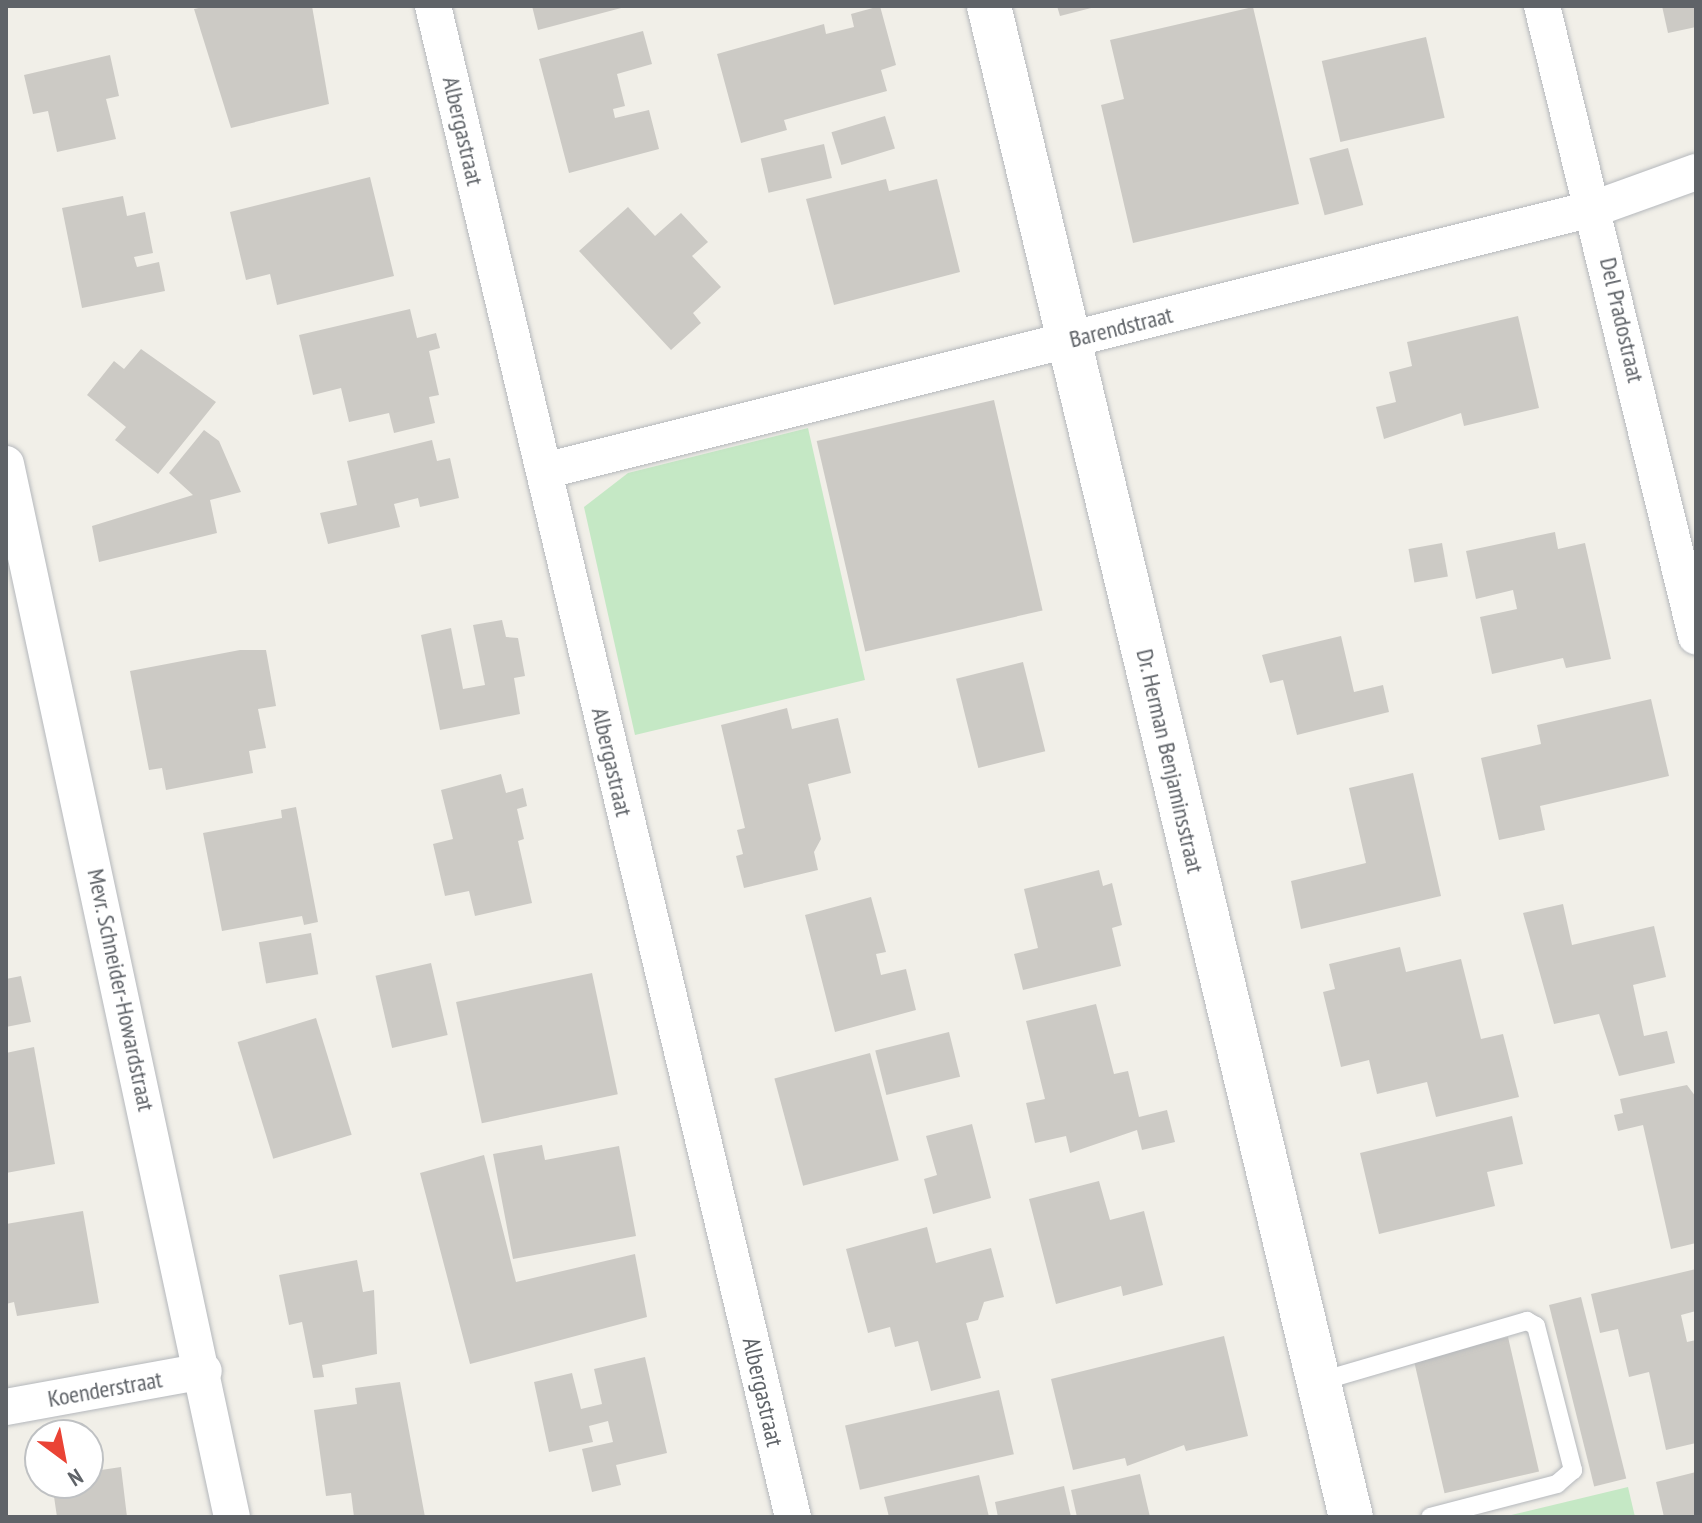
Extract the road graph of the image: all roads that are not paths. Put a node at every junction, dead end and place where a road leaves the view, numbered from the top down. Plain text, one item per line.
1 (433, 6) edge
2 (989, 6) edge
3 (1542, 6) edge
4 (1696, 172) edge
5 (1596, 208) junction
6 (1070, 340) junction
7 (6, 464) edge
8 (544, 471) junction
9 (1696, 636) edge
10 (204, 1371) junction
11 (1318, 1382) junction
12 (6, 1407) edge
13 (232, 1517) edge
14 (793, 1517) edge
15 (1351, 1517) edge
16 (1430, 1517) edge

1 - 8 street, Albergastraat
2 - 6 street, Dr. Herman Benjaminsstraat
3 - 5 street, Del Pradostraat
4 - 5 street, Barendstraat
5 - 6 street, Barendstraat
5 - 9 street, Del Pradostraat
6 - 8 street, Barendstraat
6 - 11 street, Dr. Herman Benjaminsstraat
7 - 10 street, Mevr. Schneider-Howardstraat
8 - 14 street, Albergastraat
10 - 12 street, Koenderstraat
10 - 13 street, Mevr. Schneider-Howardstraat
11 - 15 street, Dr. Herman Benjaminsstraat
11 - 16 lane

